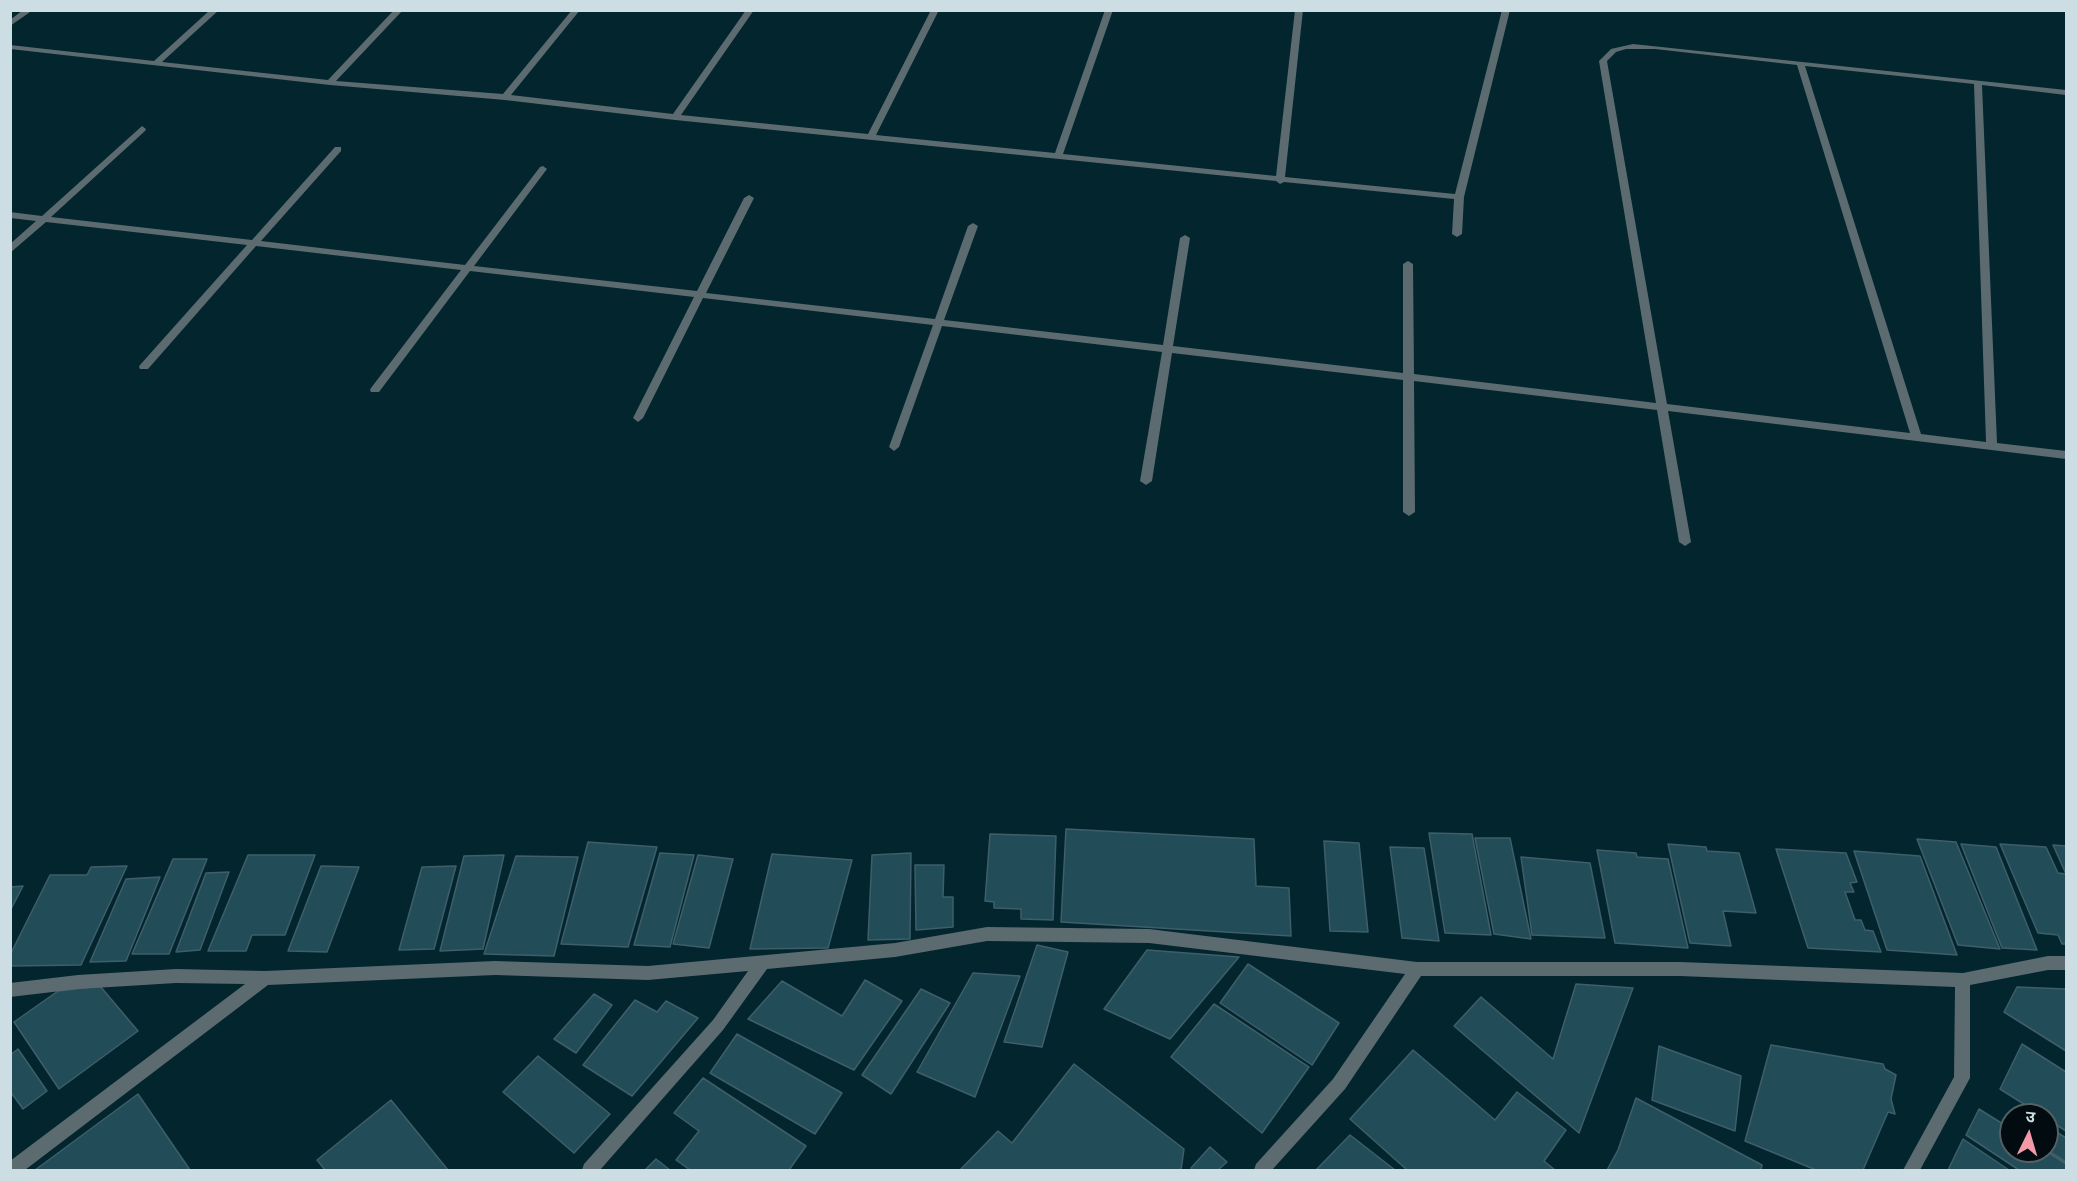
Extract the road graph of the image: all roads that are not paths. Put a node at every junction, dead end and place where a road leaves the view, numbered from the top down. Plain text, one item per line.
1 (29, 10) edge
2 (215, 10) edge
3 (399, 10) edge
4 (576, 10) edge
5 (750, 10) edge
6 (935, 10) edge
7 (1109, 10) edge
8 (1299, 10) edge
9 (1506, 10) edge
10 (10, 24) edge
11 (10, 47) edge
12 (156, 63) junction
13 (1800, 63) junction
14 (1978, 82) junction
15 (330, 83) junction
16 (2067, 92) edge
17 (505, 97) junction
18 (675, 117) junction
19 (142, 129) dead end
20 (871, 136) junction
21 (338, 149) dead end
22 (1058, 157) junction
23 (543, 169) dead end
24 (1280, 181) junction
25 (1459, 197) junction
26 (749, 198) dead end
27 (10, 215) edge
28 (44, 219) junction
29 (973, 226) dead end
30 (1457, 234) dead end
31 (1185, 238) dead end
32 (256, 244) junction
33 (10, 250) edge
34 (1408, 264) dead end
35 (469, 268) junction
36 (699, 295) junction
37 (938, 322) junction
38 (1167, 349) junction
39 (144, 367) dead end
40 (1409, 377) junction
41 (375, 390) dead end
42 (1662, 407) junction
43 (638, 418) dead end
44 (1917, 438) junction
45 (894, 447) dead end
46 (1992, 447) junction
47 (2067, 455) edge
48 (1146, 481) dead end
49 (1409, 512) dead end
50 (1685, 542) dead end
51 (762, 963) junction
52 (2067, 963) edge
53 (1417, 969) junction
54 (265, 978) junction
55 (1963, 980) junction
56 (10, 990) edge
57 (12, 1170) edge
58 (590, 1170) edge
59 (1262, 1170) edge
60 (1911, 1170) edge

1 - 10 street
2 - 12 street
3 - 15 street
4 - 17 street
5 - 18 street
6 - 20 street
7 - 22 street
8 - 24 street
9 - 25 street
11 - 12 street
12 - 15 street
13 - 14 street
13 - 42 street
13 - 44 street
14 - 16 street
14 - 46 street
15 - 17 street
17 - 18 street
18 - 20 street
19 - 28 street
20 - 22 street
21 - 32 street
22 - 24 street
23 - 35 street
24 - 25 street
25 - 30 street
26 - 36 street
27 - 28 street
28 - 32 street
28 - 33 street
29 - 37 street
31 - 38 street
32 - 35 street
32 - 39 street
34 - 40 street
35 - 36 street
35 - 41 street
36 - 37 street
36 - 43 street
37 - 38 street
37 - 45 street
38 - 40 street
38 - 48 street
40 - 42 street
40 - 49 street
42 - 44 street
42 - 50 street
44 - 46 street
46 - 47 street
51 - 53 street
51 - 54 street
51 - 58 street
52 - 55 street
53 - 55 street
53 - 59 street
54 - 56 street
54 - 57 street
55 - 60 street

